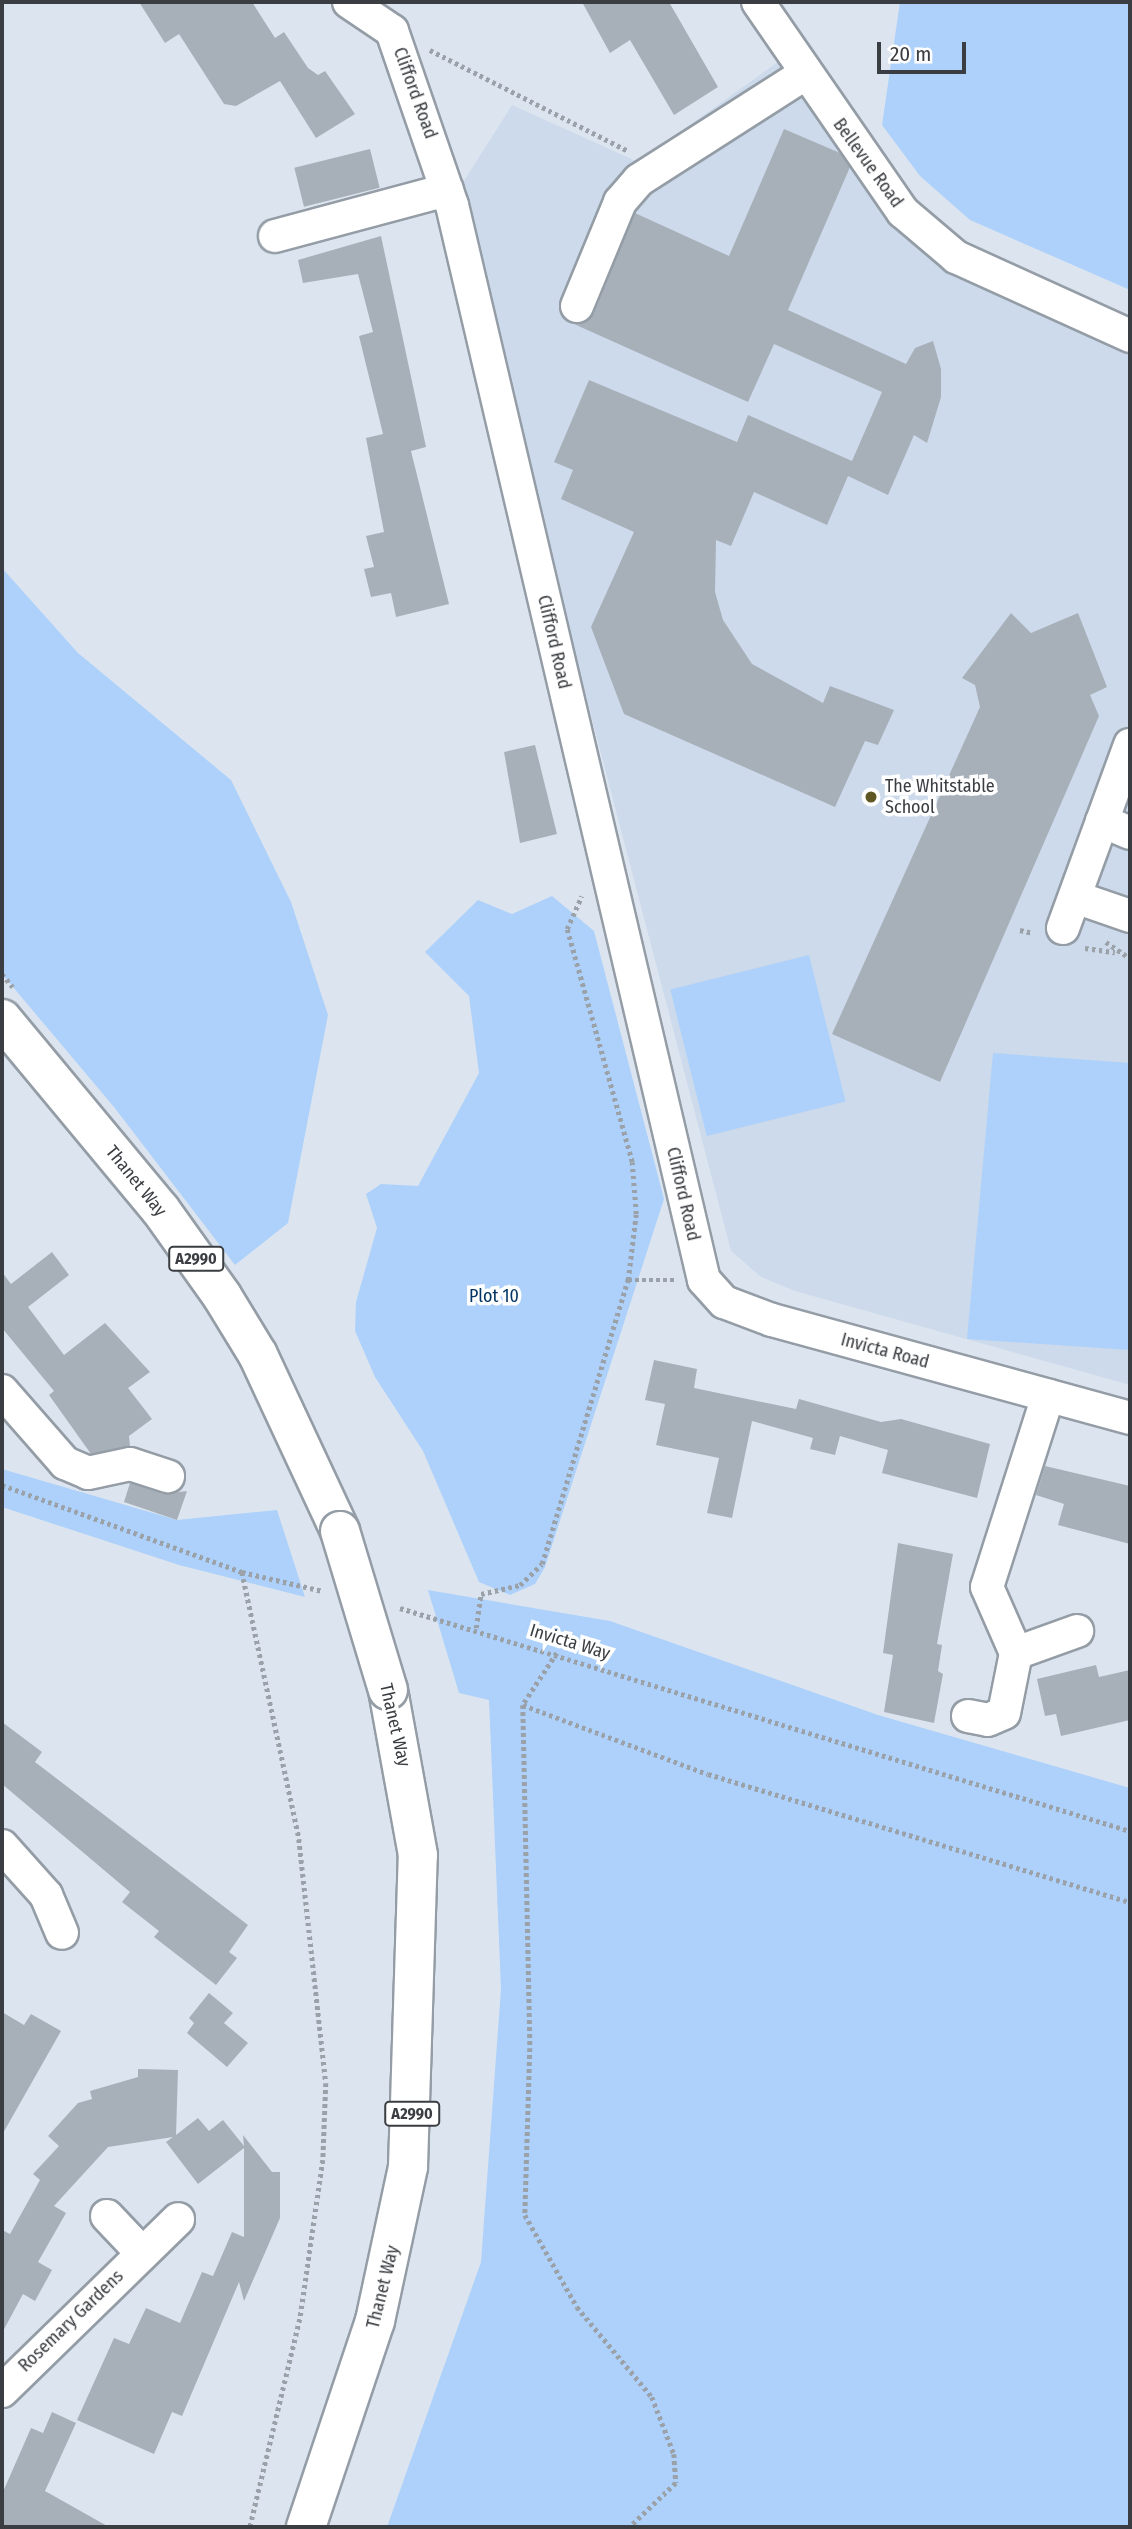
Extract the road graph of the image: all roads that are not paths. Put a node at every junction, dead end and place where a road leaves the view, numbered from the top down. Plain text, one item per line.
1 (349, 2) edge
2 (758, 2) edge
3 (805, 74) junction
4 (447, 190) junction
5 (275, 236) dead end
6 (577, 306) dead end
7 (1130, 336) edge
8 (1130, 745) edge
9 (1116, 827) edge
10 (1074, 897) junction
11 (1130, 916) edge
12 (1063, 928) road end
13 (2, 1019) edge
14 (714, 1291) joint
15 (2, 1391) edge
16 (1048, 1395) junction
17 (1130, 1418) edge
18 (168, 1476) dead end
19 (1077, 1631) dead end
20 (1016, 1653) junction
21 (968, 1716) dead end
22 (2, 1846) edge
23 (62, 1933) dead end
24 (107, 2216) dead end
25 (178, 2218) dead end
26 (142, 2253) junction
27 (2, 2391) edge
28 (306, 2527) edge

1 - 4 street, Clifford Road
2 - 3 street, Bellevue Road
3 - 6 street
3 - 7 street, Bellevue Road
4 - 5 street
4 - 14 street, Clifford Road
8 - 9 street
9 - 10 street
10 - 11 street
10 - 12 street
13 - 28 main road, Thanet Way / A2990, bridge
14 - 16 street, Invicta Road
15 - 18 street
16 - 17 street, Invicta Road
16 - 20 street
19 - 20 street
20 - 21 street
22 - 23 street
24 - 26 street
25 - 26 street, Rosemary Gardens
26 - 27 street, Rosemary Gardens

